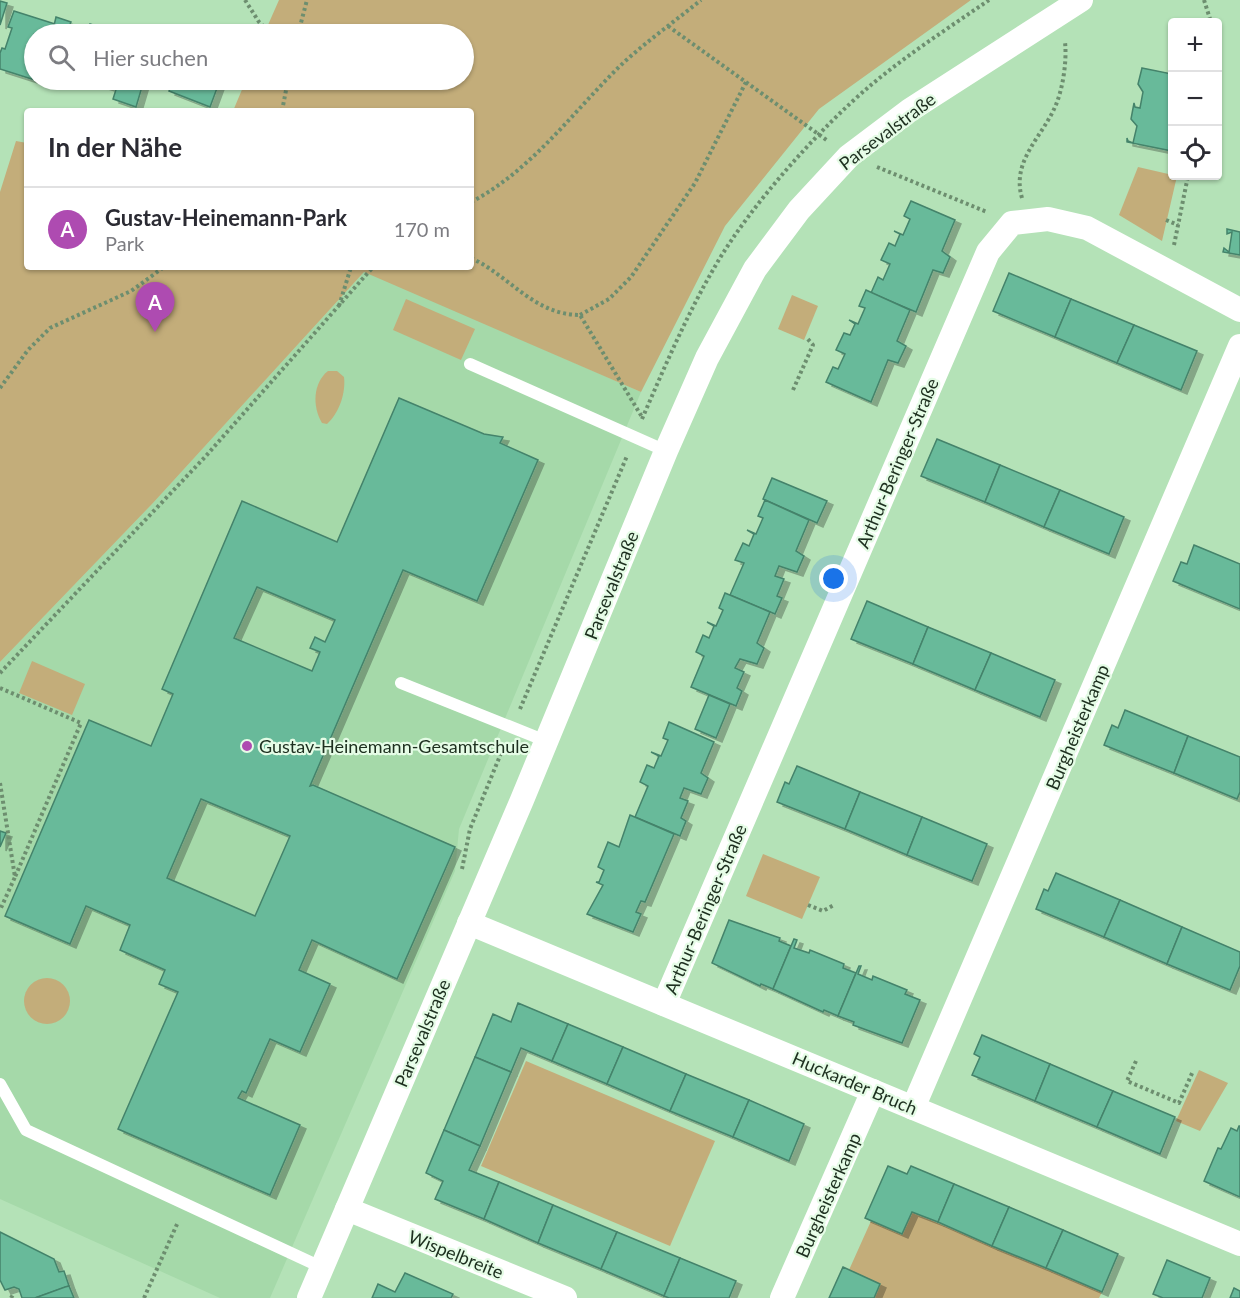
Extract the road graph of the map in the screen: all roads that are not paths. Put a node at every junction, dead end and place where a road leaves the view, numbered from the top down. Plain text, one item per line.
1 (1081, 0) edge
2 (1240, 310) edge
3 (1240, 346) edge
4 (470, 364) dead end
5 (666, 451) junction
6 (401, 683) dead end
7 (546, 741) junction
8 (469, 923) junction
9 (664, 1004) junction
10 (0, 1084) edge
11 (873, 1091) junction
12 (913, 1108) junction
13 (347, 1209) junction
14 (1240, 1244) edge
15 (323, 1268) junction
16 (309, 1298) edge
17 (565, 1298) edge
18 (782, 1298) edge

1 - 5 street, Parsevalstraße
2 - 9 street, Arthur-Beringer-Straße
3 - 12 street, Burgheisterkamp
4 - 5 lane
5 - 7 street, Parsevalstraße
6 - 7 lane
7 - 8 street, Parsevalstraße
8 - 9 street, Huckarder Bruch
8 - 13 street, Parsevalstraße
9 - 11 street, Huckarder Bruch
10 - 15 lane
11 - 12 street, Huckarder Bruch
11 - 18 street, Burgheisterkamp
12 - 14 street, Huckarder Bruch
13 - 15 street, Parsevalstraße
13 - 17 street, Wispelbreite
15 - 16 street, Parsevalstraße

